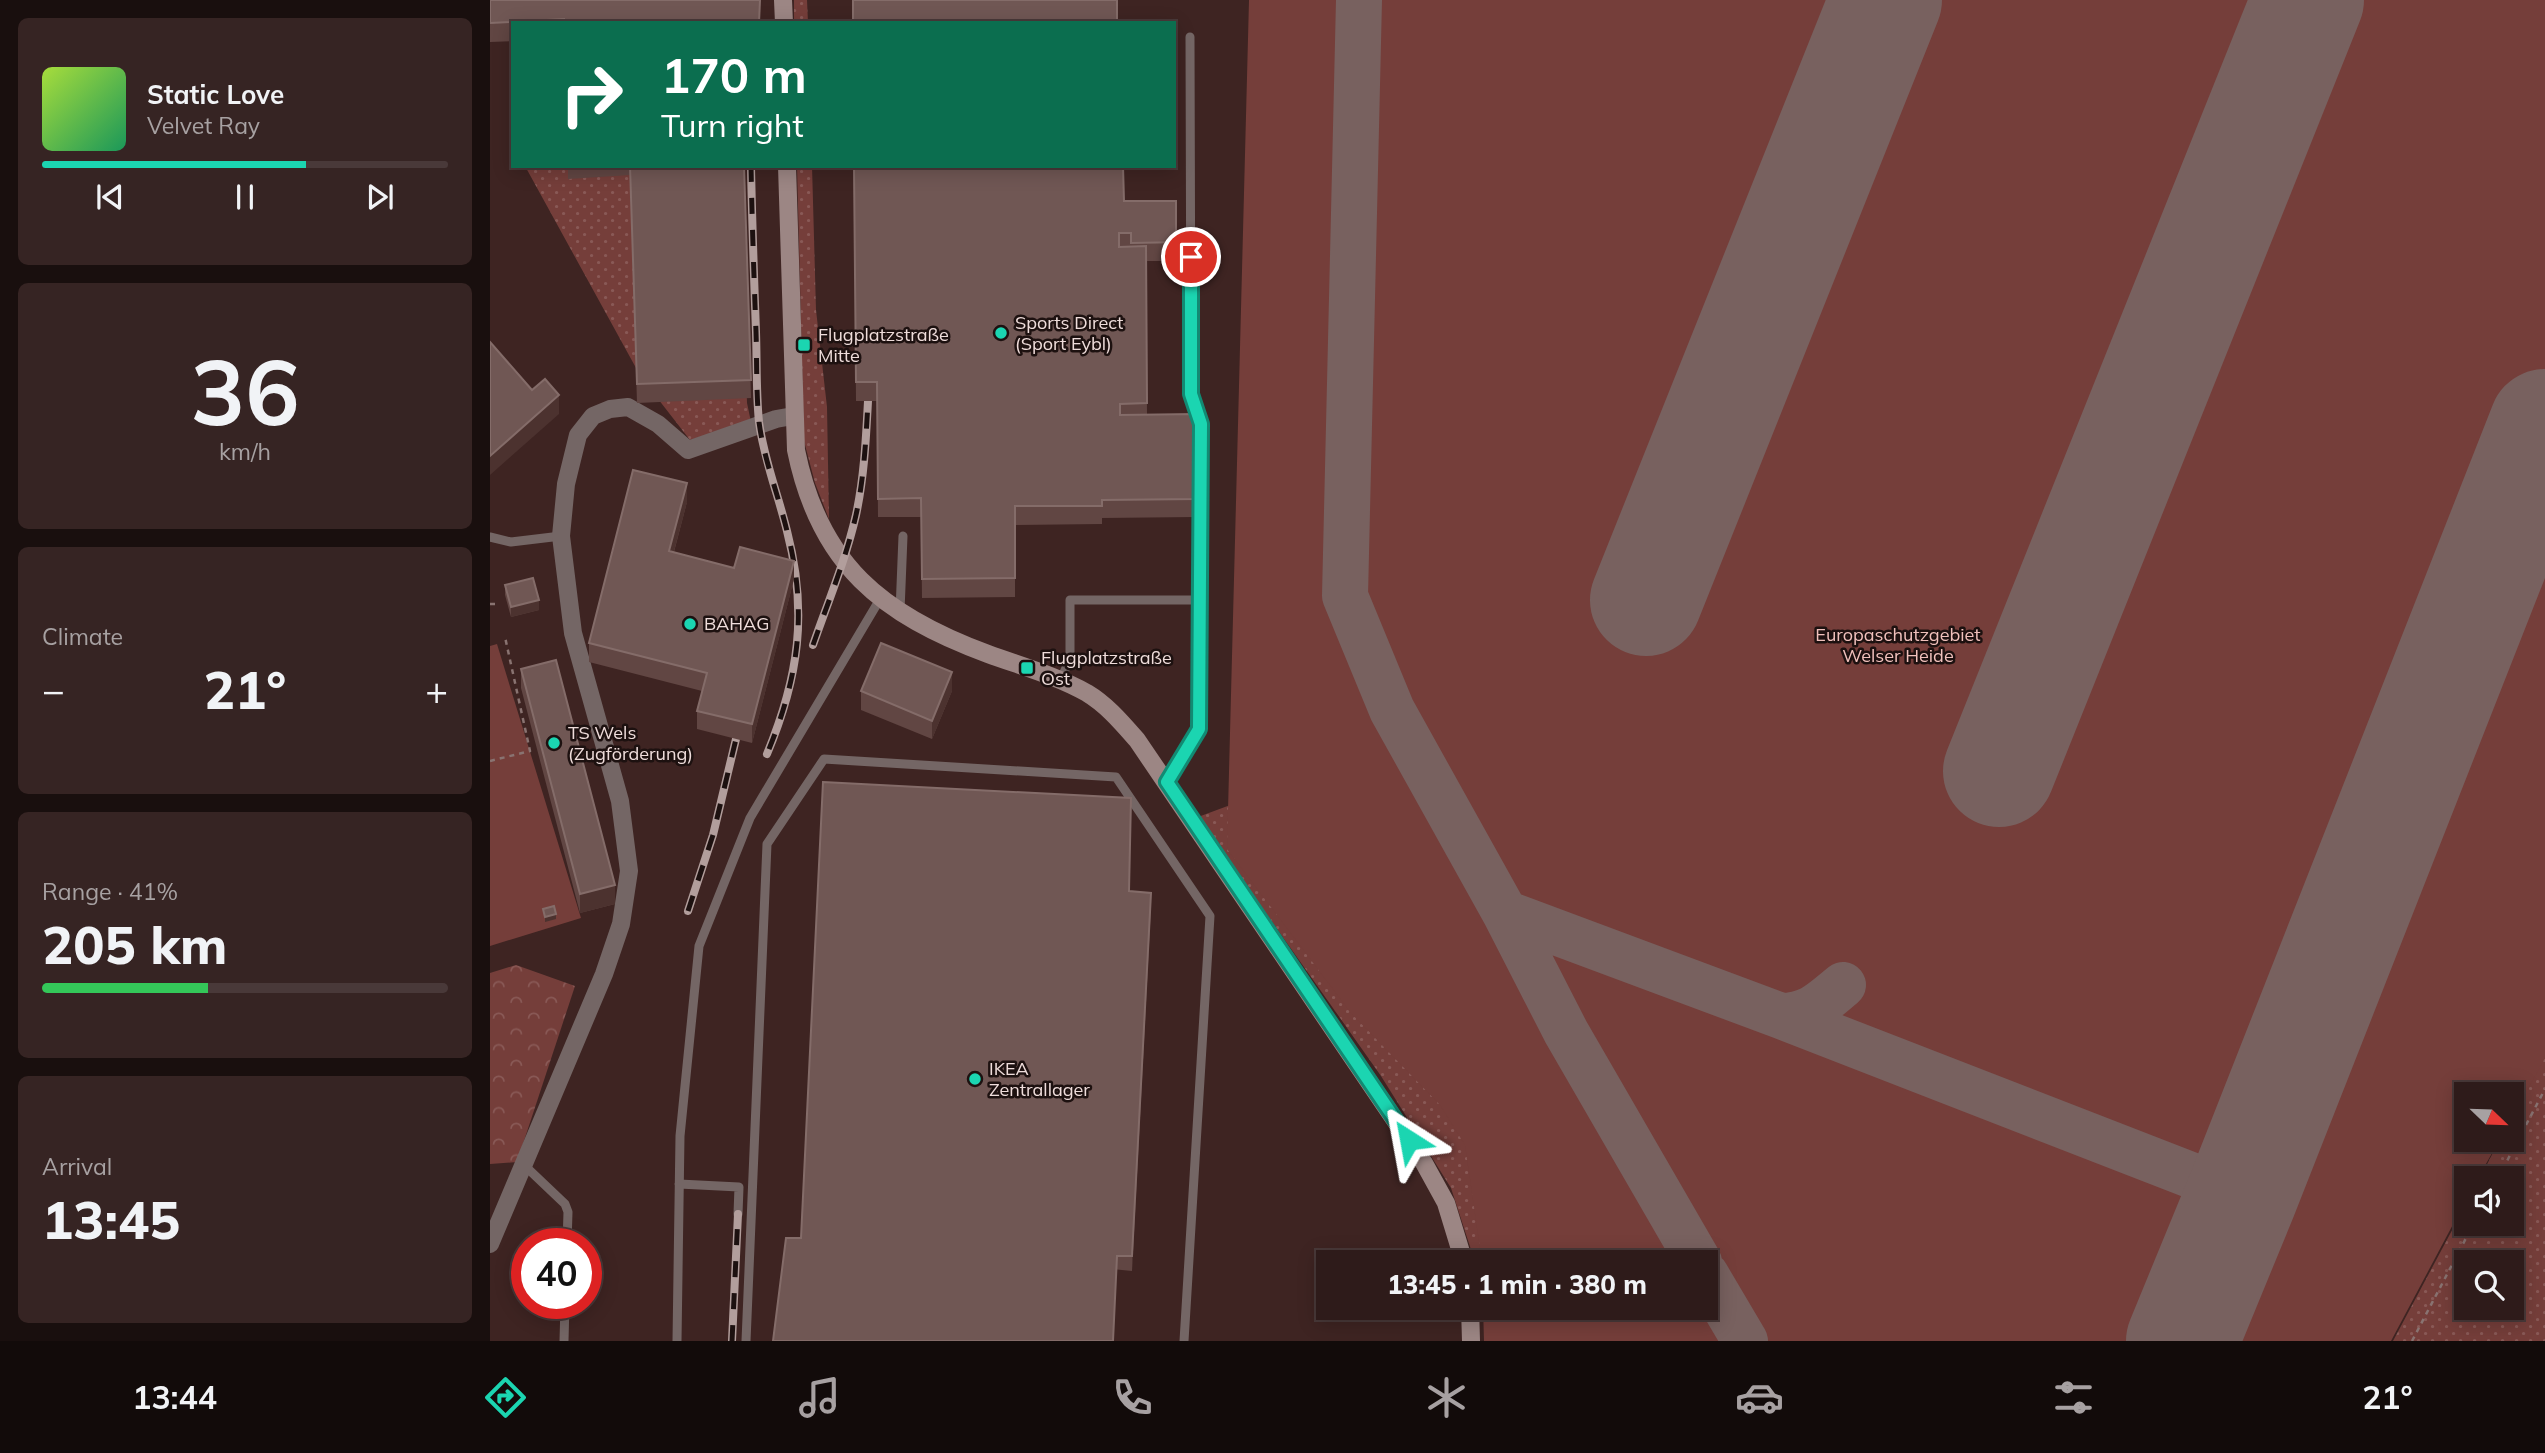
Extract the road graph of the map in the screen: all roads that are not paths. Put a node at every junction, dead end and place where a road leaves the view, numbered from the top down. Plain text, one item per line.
1 (783, 0) edge
2 (783, 21) edge
3 (1190, 37) dead end
4 (787, 168) edge
5 (793, 416) junction
6 (561, 536) junction
7 (903, 536) dead end
8 (490, 537) edge
9 (880, 598) junction
10 (1201, 600) junction
11 (900, 613) junction
12 (1060, 681) junction
13 (1167, 782) junction
14 (523, 1164) junction
15 (679, 1184) junction
16 (738, 1214) dead end
17 (568, 1228) edge
18 (490, 1244) edge
19 (1460, 1250) edge
20 (565, 1319) edge
21 (1470, 1320) edge
22 (564, 1341) edge
23 (677, 1341) edge
24 (746, 1341) edge
25 (1184, 1341) edge
26 (1471, 1341) edge

1 - 2 street
3 - 10 lane
4 - 5 street
5 - 6 street
5 - 9 street
6 - 8 lane
6 - 14 street
7 - 11 lane
9 - 11 street
9 - 15 lane
10 - 12 lane
10 - 13 lane
11 - 12 street
12 - 13 street
13 - 19 street
14 - 17 lane
14 - 18 street
15 - 16 lane
15 - 23 lane
20 - 22 lane
21 - 26 street
24 - 25 lane

